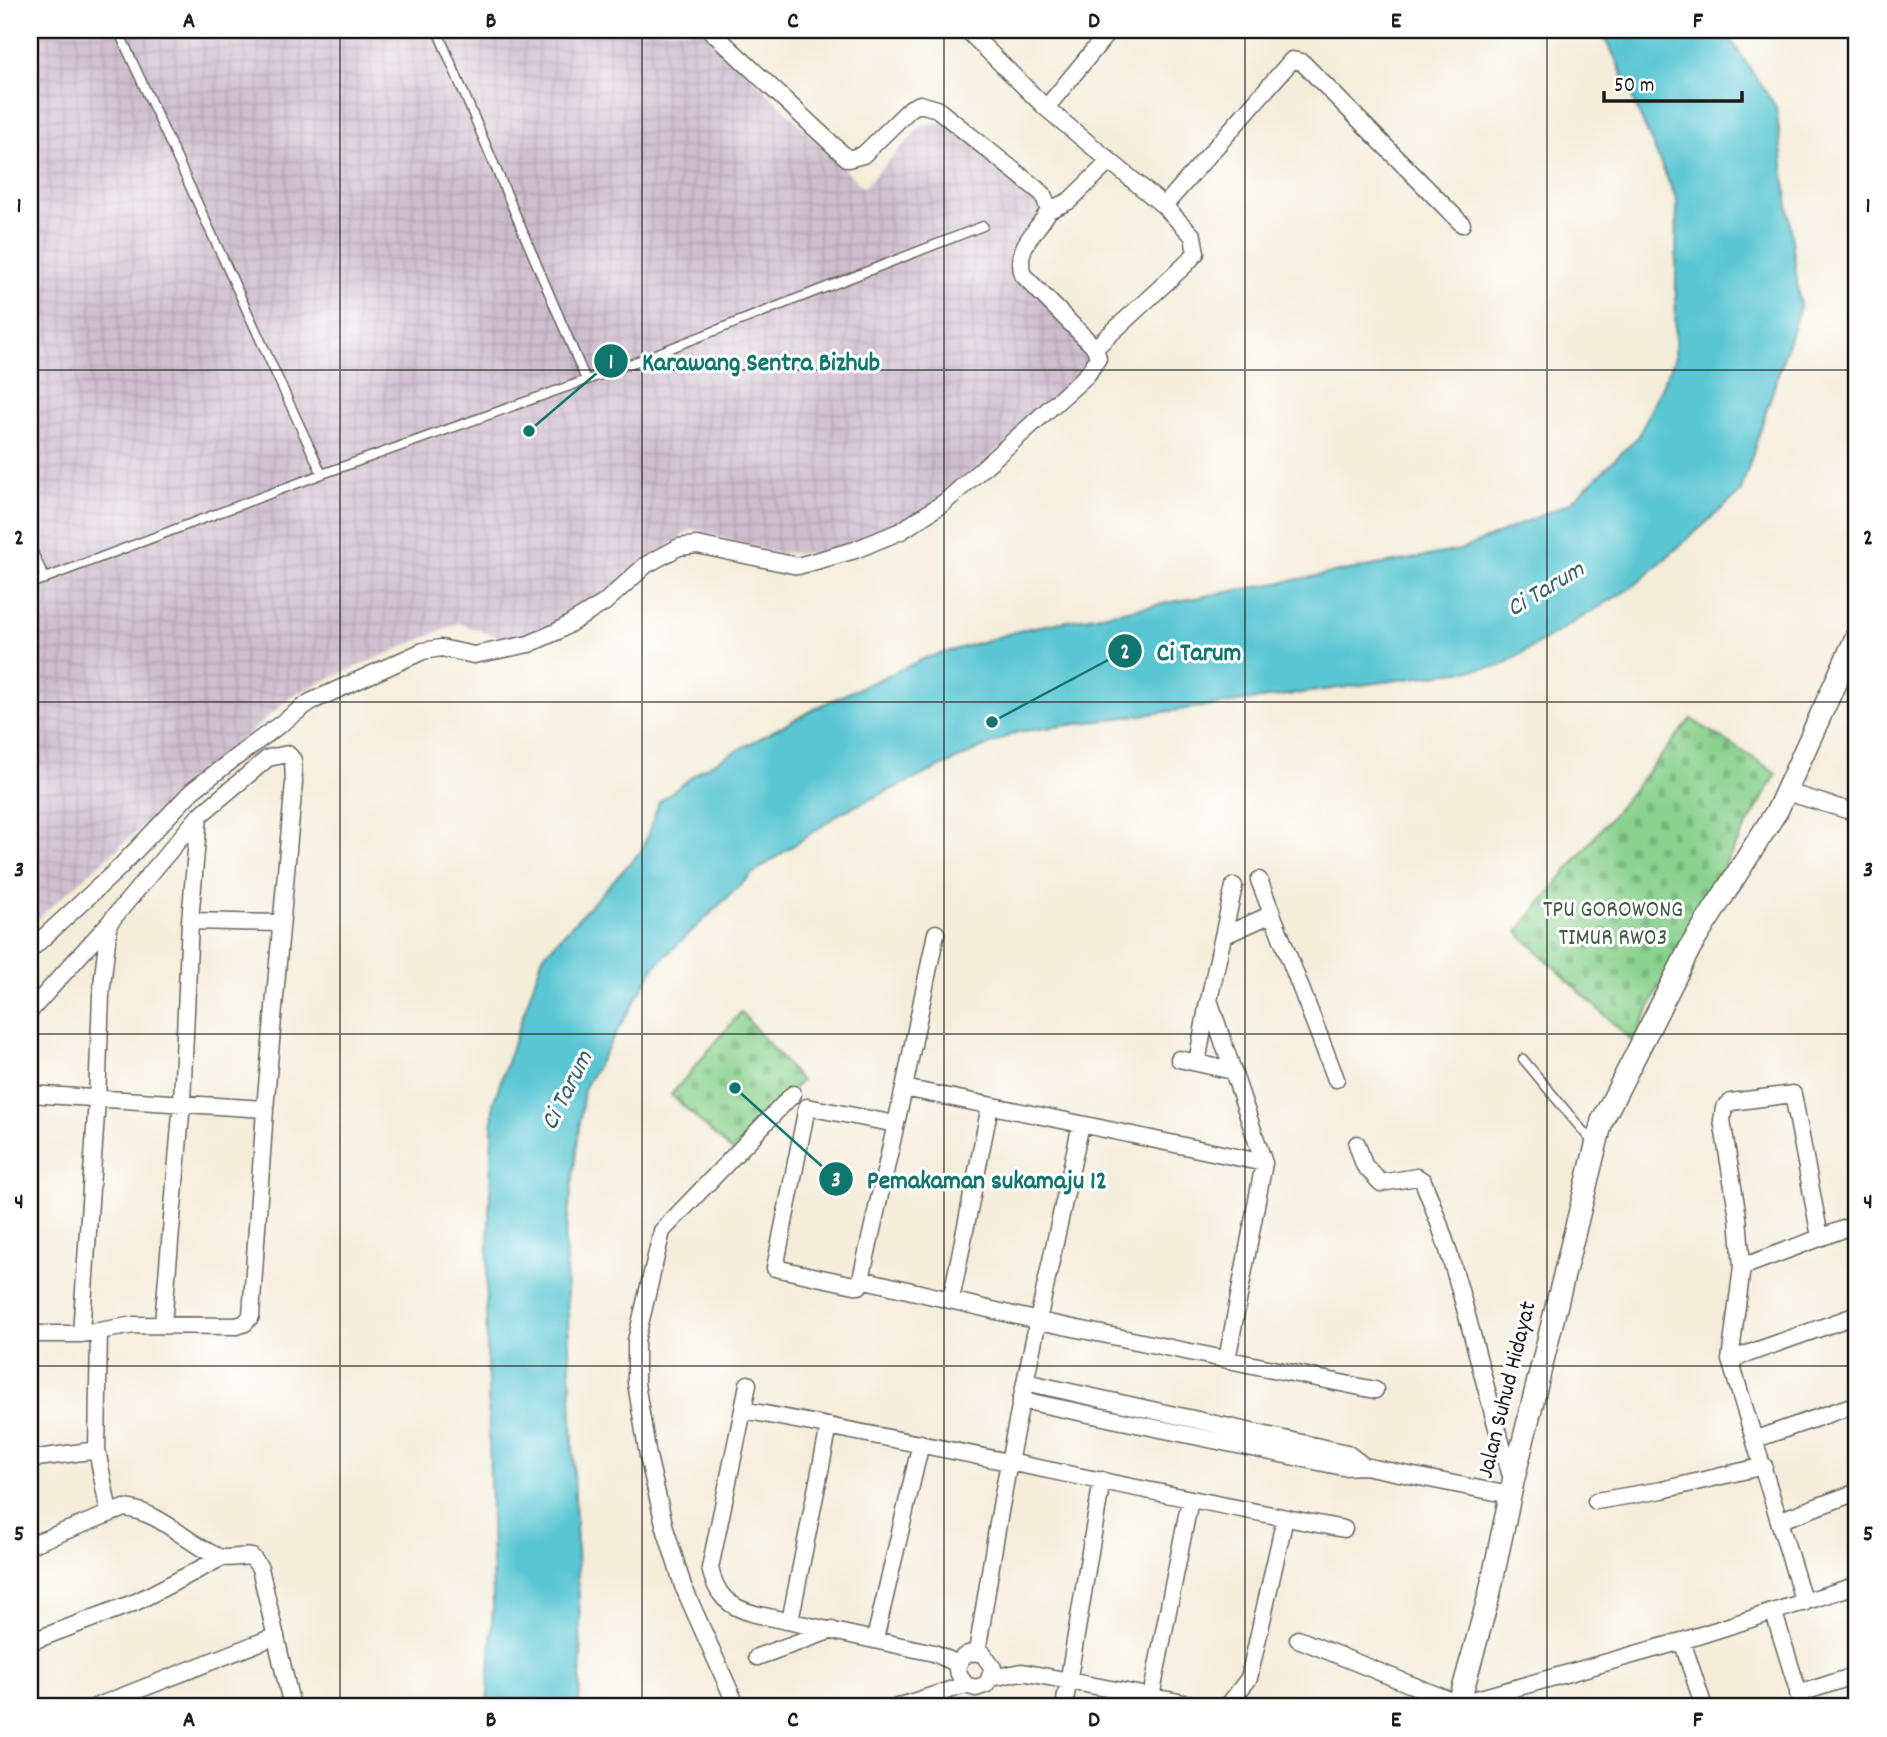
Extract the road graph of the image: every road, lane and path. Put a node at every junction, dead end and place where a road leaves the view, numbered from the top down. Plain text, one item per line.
1 (118, 30) edge
2 (437, 30) edge
3 (710, 30) edge
4 (967, 30) edge
5 (1110, 30) edge
6 (1046, 108) junction
7 (1110, 160) junction
8 (1164, 206) junction
9 (1049, 210) junction
10 (1462, 224) dead end
11 (983, 226) dead end
12 (1095, 348) junction
13 (586, 380) junction
14 (322, 474) junction
15 (30, 546) edge
16 (45, 579) junction
17 (30, 584) edge
18 (1857, 635) edge
19 (1786, 792) junction
20 (1857, 813) edge
21 (199, 816) junction
22 (1259, 880) dead end
23 (1234, 886) dead end
24 (1272, 914) junction
25 (190, 921) junction
26 (108, 923) junction
27 (280, 923) junction
28 (936, 933) dead end
29 (1225, 935) junction
30 (30, 950) edge
31 (1209, 1000) junction
32 (30, 1011) edge
33 (1180, 1059) dead end
34 (1523, 1059) dead end
35 (1197, 1063) junction
36 (1233, 1071) junction
37 (1336, 1079) dead end
38 (904, 1088) junction
39 (30, 1094) edge
40 (793, 1094) dead end
41 (97, 1100) junction
42 (182, 1102) junction
43 (990, 1106) junction
44 (265, 1109) junction
45 (896, 1124) junction
46 (1081, 1124) junction
47 (1357, 1144) dead end
48 (1595, 1145) junction
49 (1265, 1163) junction
50 (1857, 1224) edge
51 (1820, 1237) junction
52 (1742, 1267) junction
53 (861, 1279) junction
54 (951, 1300) junction
55 (1857, 1315) edge
56 (1039, 1321) junction
57 (163, 1324) junction
58 (99, 1331) junction
59 (30, 1334) edge
60 (81, 1334) junction
61 (1227, 1360) junction
62 (1730, 1360) junction
63 (1025, 1382) junction
64 (748, 1384) dead end
65 (1375, 1390) dead end
66 (1021, 1400) junction
67 (1857, 1404) edge
68 (743, 1410) junction
69 (829, 1426) junction
70 (1756, 1439) junction
71 (920, 1443) junction
72 (97, 1450) junction
73 (30, 1459) edge
74 (1009, 1460) junction
75 (1364, 1466) junction
76 (1764, 1466) junction
77 (1102, 1480) junction
78 (1512, 1488) junction
79 (1857, 1492) edge
80 (1190, 1500) junction
81 (1595, 1501) dead end
82 (109, 1513) junction
83 (1285, 1518) junction
84 (1781, 1520) junction
85 (1344, 1529) dead end
86 (30, 1545) edge
87 (221, 1558) junction
88 (1857, 1585) edge
89 (1804, 1603) junction
90 (1774, 1613) junction
91 (790, 1621) junction
92 (835, 1629) junction
93 (276, 1636) junction
94 (875, 1639) junction
95 (1298, 1639) dead end
96 (1682, 1641) junction
97 (30, 1642) edge
98 (977, 1652) junction
99 (757, 1657) dead end
100 (958, 1664) junction
101 (991, 1670) junction
102 (1857, 1675) edge
103 (1068, 1681) junction
104 (965, 1685) junction
105 (1800, 1701) edge
106 (1149, 1703) edge
107 (1459, 1705) edge
108 (96, 1707) edge
109 (292, 1707) edge
110 (737, 1707) edge
111 (897, 1707) edge
112 (1064, 1707) edge
113 (1205, 1707) edge
114 (1227, 1707) edge
115 (1704, 1707) edge

1 - 14 lane
2 - 13 lane
3 - 9 street
4 - 6 street
5 - 6 street
6 - 7 street
7 - 8 street
7 - 9 street
8 - 10 street
8 - 12 street
9 - 12 street
11 - 13 lane
12 - 30 street
13 - 14 lane
14 - 16 lane
15 - 16 lane
16 - 17 lane
18 - 19 street, Jalan Suhud Hidayat
19 - 20 street
19 - 48 street, Jalan Suhud Hidayat
21 - 25 street
21 - 26 street
21 - 27 street
22 - 24 street
23 - 29 street
24 - 29 street
24 - 37 street
25 - 27 street
25 - 42 street
26 - 32 street
26 - 41 street
27 - 44 street
28 - 38 street
29 - 31 street
31 - 35 street
31 - 36 street
33 - 35 street
34 - 48 lane
35 - 36 street
36 - 49 street
38 - 43 street
38 - 45 street
39 - 41 street
40 - 110 street
41 - 42 street
41 - 60 street
42 - 44 street
42 - 57 street
43 - 46 street
43 - 54 street
44 - 57 street
45 - 53 street
45 - 53 street
46 - 49 street
46 - 56 street
47 - 78 street
48 - 78 street, Jalan Suhud Hidayat
49 - 61 street
50 - 51 street
51 - 52 street
51 - 52 street
52 - 62 street
53 - 54 street
54 - 56 street
55 - 62 street
56 - 61 street
56 - 63 street
57 - 58 street
58 - 60 street
58 - 72 street
59 - 60 street
61 - 65 street
62 - 70 street
63 - 66 street
63 - 75 street
64 - 68 street
66 - 74 street
66 - 75 street
67 - 70 street
68 - 69 street
68 - 91 street
69 - 71 street
69 - 91 street
70 - 76 street
71 - 74 street
71 - 94 street
72 - 73 street
72 - 82 street
74 - 77 street
74 - 98 street
75 - 78 street
76 - 81 street
76 - 84 street
77 - 80 street
77 - 103 street
78 - 107 street, Jalan Suhud Hidayat
79 - 84 street
80 - 83 street
80 - 106 street
82 - 86 street
82 - 87 street
83 - 85 street
83 - 114 street
84 - 89 street
87 - 93 street
87 - 97 street
88 - 89 street
89 - 90 street
90 - 96 street
90 - 105 street
91 - 92 street
92 - 94 street
92 - 99 street
93 - 108 street
93 - 109 street
94 - 100 street
95 - 107 street
96 - 107 street
96 - 115 street
98 - 100 street
98 - 101 street
100 - 104 street
101 - 103 street
101 - 104 street
102 - 105 street
103 - 106 street
103 - 112 street
104 - 111 street
106 - 113 street

